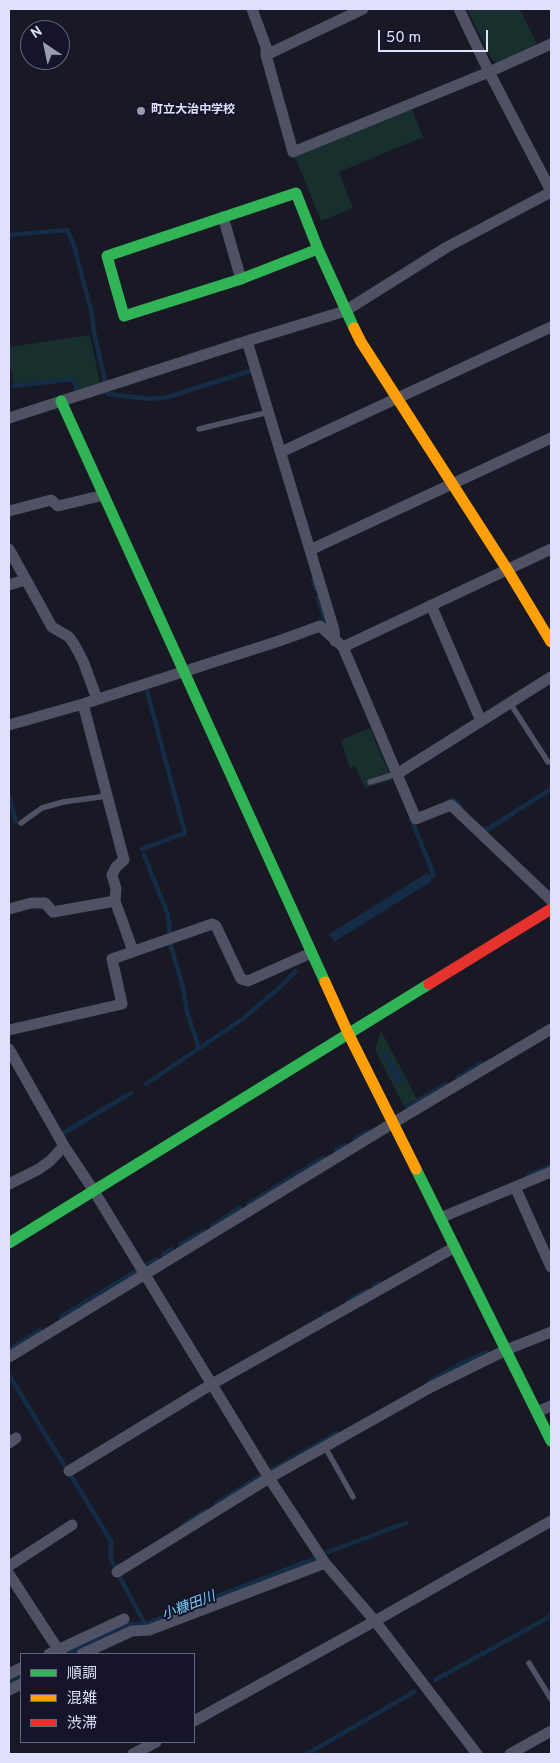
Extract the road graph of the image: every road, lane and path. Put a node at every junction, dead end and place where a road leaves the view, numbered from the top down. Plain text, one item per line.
1 (252, 9) edge
2 (362, 9) edge
3 (459, 9) edge
4 (551, 44) edge
5 (266, 55) junction
6 (489, 72) junction
7 (551, 191) edge
8 (223, 218) junction
9 (318, 249) junction
10 (241, 279) junction
11 (346, 311) junction
12 (551, 327) edge
13 (247, 341) junction
14 (398, 399) junction
15 (61, 401) junction
16 (269, 412) junction
17 (9, 418) edge
18 (200, 429) dead end
19 (551, 438) edge
20 (281, 452) junction
21 (453, 484) junction
22 (104, 495) junction
23 (9, 510) edge
24 (9, 549) edge
25 (551, 549) edge
26 (310, 550) junction
27 (507, 569) junction
28 (25, 580) junction
29 (9, 584) edge
30 (431, 605) junction
31 (551, 642) edge
32 (339, 644) junction
33 (184, 671) junction
34 (551, 677) edge
35 (97, 699) junction
36 (510, 703) junction
37 (83, 704) junction
38 (481, 721) junction
39 (9, 725) edge
40 (548, 762) dead end
41 (397, 774) junction
42 (370, 782) dead end
43 (107, 796) junction
44 (21, 823) dead end
45 (551, 900) edge
46 (115, 901) junction
47 (9, 909) edge
48 (551, 909) edge
49 (133, 952) junction
50 (312, 953) junction
51 (551, 1029) edge
52 (9, 1030) edge
53 (349, 1035) junction
54 (9, 1049) edge
55 (393, 1123) junction
56 (64, 1146) junction
57 (551, 1172) edge
58 (9, 1184) edge
59 (515, 1187) junction
60 (94, 1191) junction
61 (440, 1218) junction
62 (9, 1243) edge
63 (455, 1248) junction
64 (551, 1267) edge
65 (144, 1274) junction
66 (551, 1332) edge
67 (506, 1350) junction
68 (9, 1357) edge
69 (212, 1384) junction
70 (551, 1406) edge
71 (536, 1412) junction
72 (551, 1441) edge
73 (325, 1447) junction
74 (69, 1471) dead end
75 (269, 1478) junction
76 (353, 1497) dead end
77 (551, 1521) edge
78 (72, 1525) dead end
79 (325, 1563) junction
80 (9, 1566) edge
81 (117, 1572) dead end
82 (9, 1574) edge
83 (124, 1619) dead end
84 (375, 1621) junction
85 (57, 1653) edge
86 (84, 1653) edge
87 (529, 1663) dead end
88 (551, 1699) edge
89 (195, 1720) edge
90 (551, 1731) edge
91 (154, 1743) edge
92 (133, 1754) edge
93 (477, 1754) edge
94 (510, 1754) edge

1 - 5 street
2 - 5 street
3 - 6 street
4 - 6 street
5 - 6 street
6 - 7 street
7 - 11 street
8 - 9 street
8 - 10 street
8 - 10 street
9 - 10 street
9 - 11 street
11 - 13 street
11 - 14 street
12 - 14 street
13 - 15 street
13 - 16 street
14 - 20 street
14 - 21 street
15 - 17 street
15 - 22 street
16 - 18 lane
16 - 20 street
19 - 21 street
20 - 26 street
21 - 26 street
21 - 27 street
22 - 23 street
22 - 33 street
24 - 28 street
25 - 27 street
26 - 32 street
27 - 30 street
27 - 31 street
28 - 29 street
28 - 35 street
30 - 32 street
30 - 38 street
32 - 33 street
32 - 41 street
33 - 35 street
33 - 50 street
34 - 36 street
35 - 37 street
36 - 38 street
36 - 40 lane
37 - 39 street
37 - 43 street
38 - 41 street
41 - 42 lane
41 - 45 street
43 - 44 lane
43 - 46 street
46 - 47 street
46 - 49 street
48 - 53 street
49 - 50 street
49 - 52 street
50 - 53 street
51 - 55 street
53 - 55 street
53 - 60 street
54 - 56 street
55 - 61 street
55 - 65 street
56 - 58 street
56 - 60 street
57 - 59 street
59 - 61 street
59 - 64 street
60 - 62 street
60 - 65 street
61 - 63 street
63 - 67 street
63 - 69 street
65 - 68 street
65 - 69 street
66 - 67 street
67 - 71 street
67 - 73 street
69 - 74 street
69 - 75 street
70 - 71 street
71 - 72 street
73 - 75 street
73 - 76 lane
75 - 79 street
75 - 81 street
77 - 84 street
78 - 80 street
79 - 84 street
79 - 86 street
82 - 85 street
83 - 85 street
84 - 89 street
84 - 93 street
87 - 88 lane
90 - 94 street
91 - 92 street

